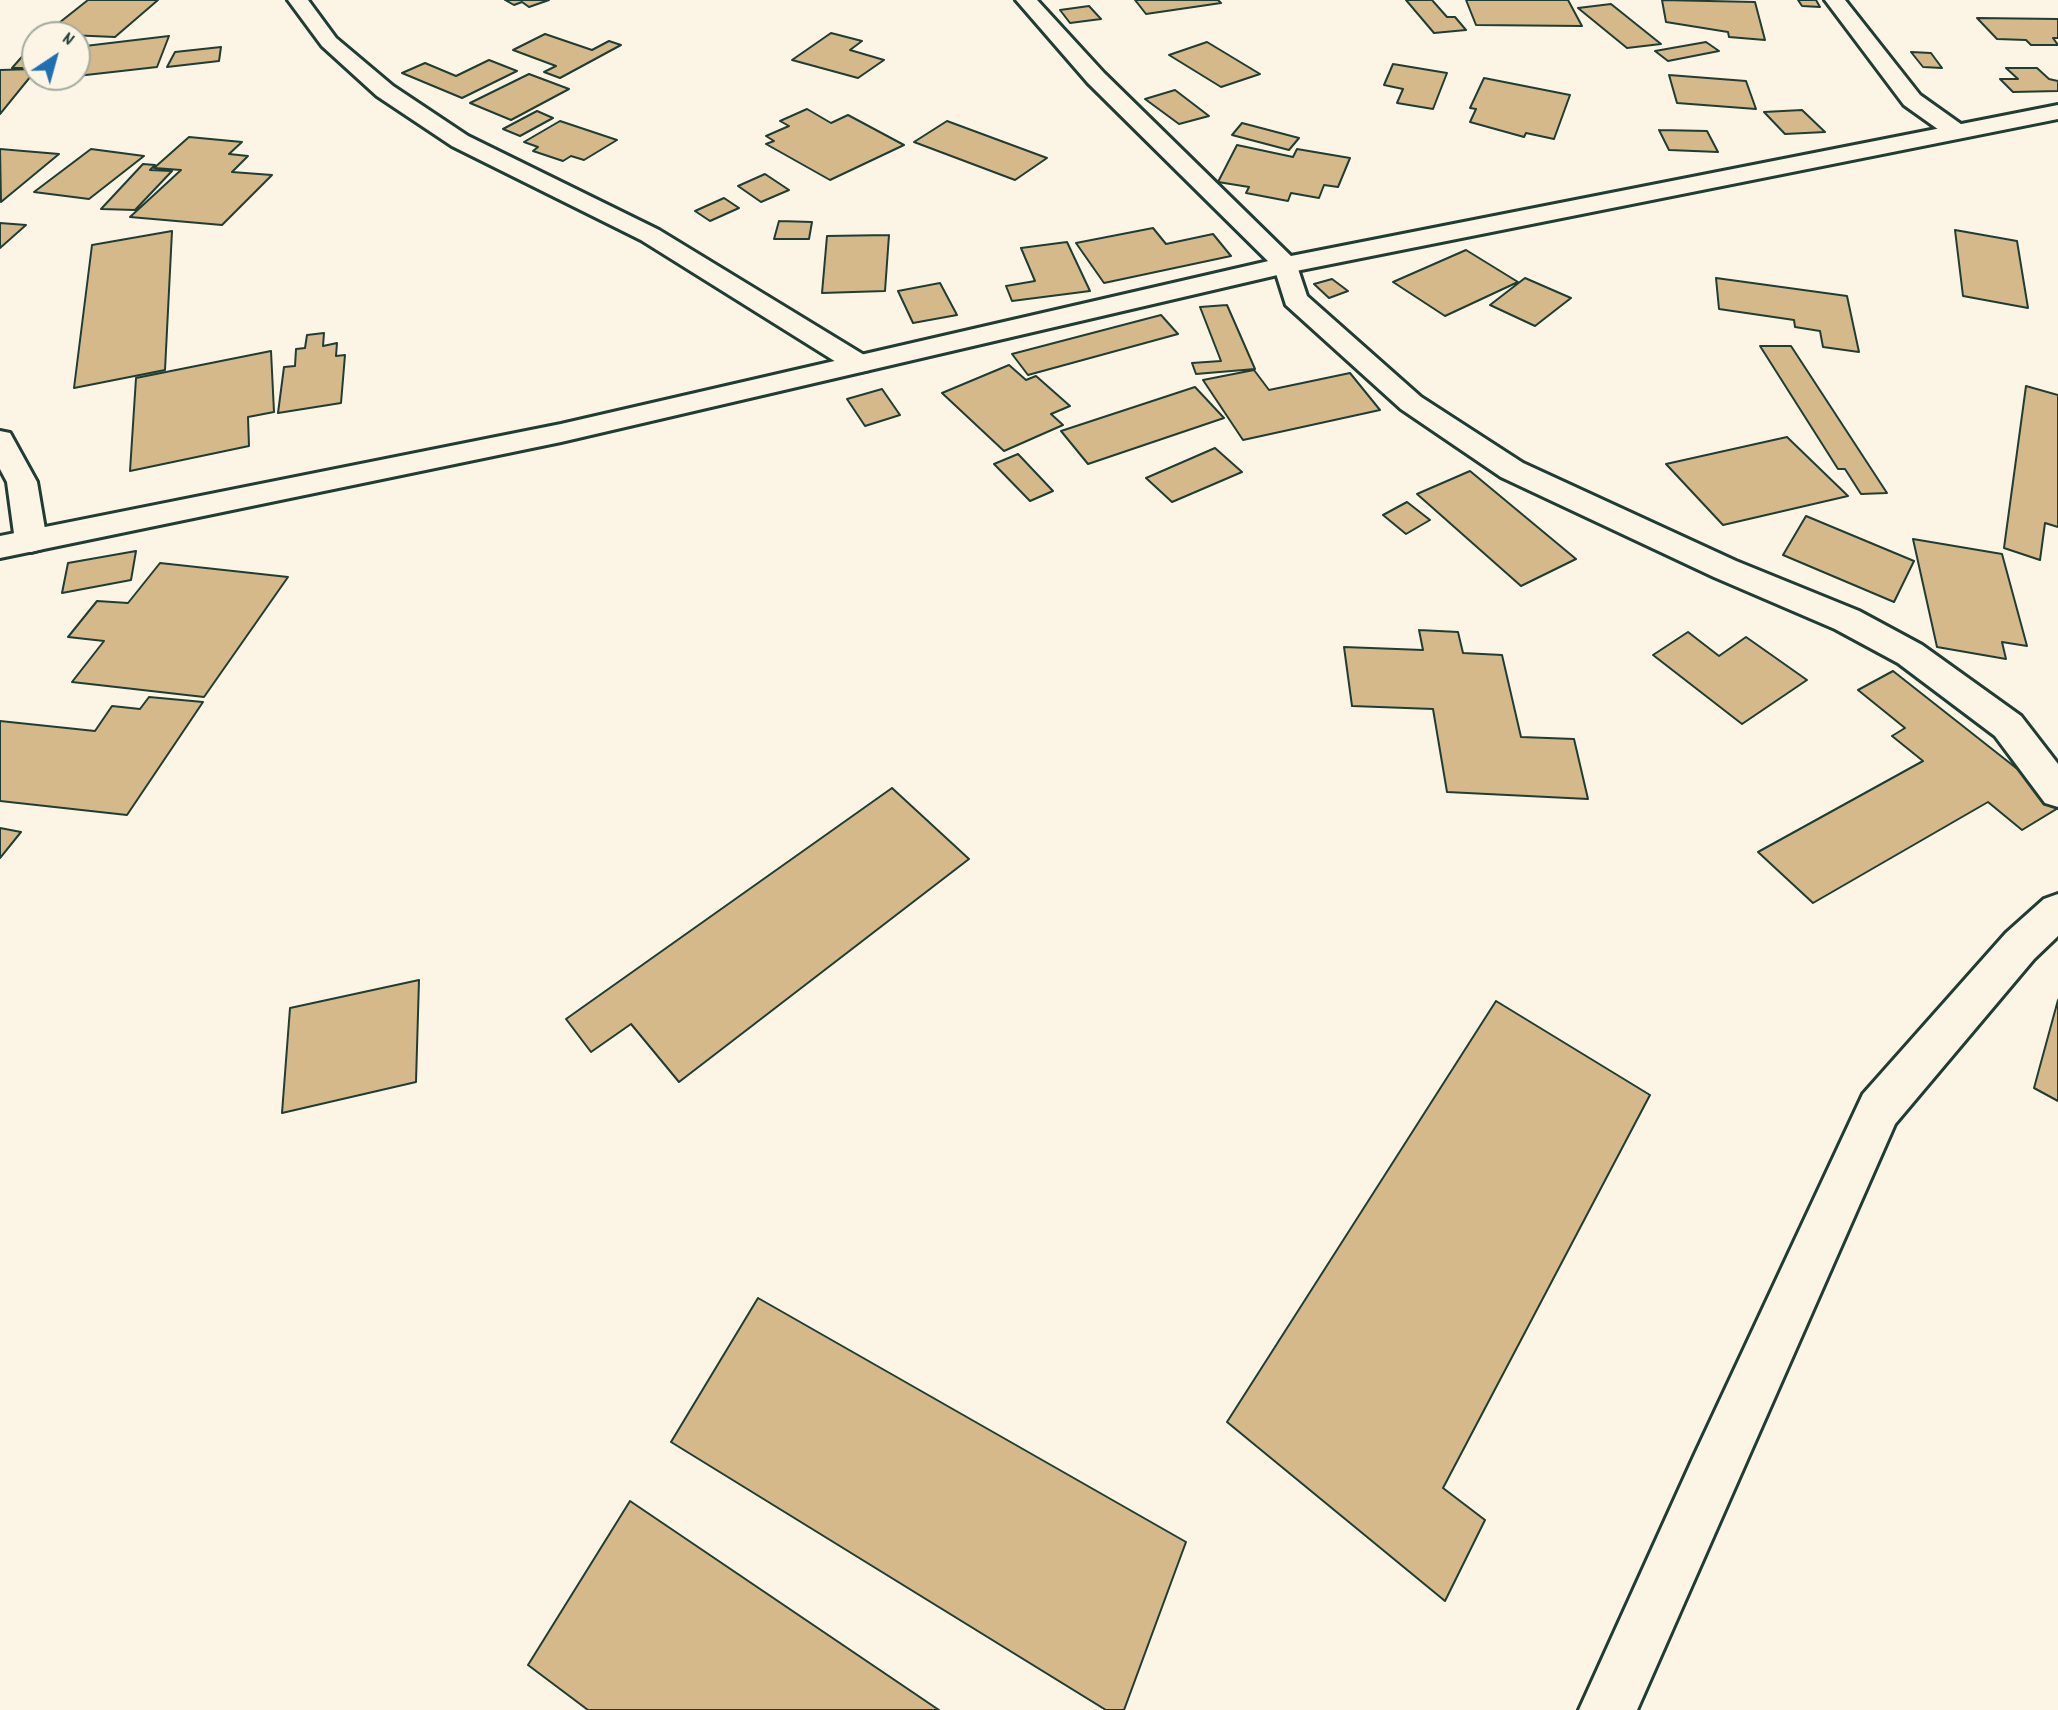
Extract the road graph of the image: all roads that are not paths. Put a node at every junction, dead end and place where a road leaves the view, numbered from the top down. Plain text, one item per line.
1 (298, 0) edge
2 (1026, 0) edge
3 (1835, 0) edge
4 (2058, 112) edge
5 (1958, 132) junction
6 (1286, 265) junction
7 (859, 364) junction
8 (0, 440) edge
9 (31, 541) junction
10 (0, 547) edge
11 (2058, 792) edge
12 (2058, 911) edge
13 (1608, 1710) edge

1 - 7 street
2 - 6 street
3 - 5 street
4 - 5 street
5 - 6 street
6 - 7 street
6 - 11 street
7 - 9 street
8 - 9 street
9 - 10 street
12 - 13 street

